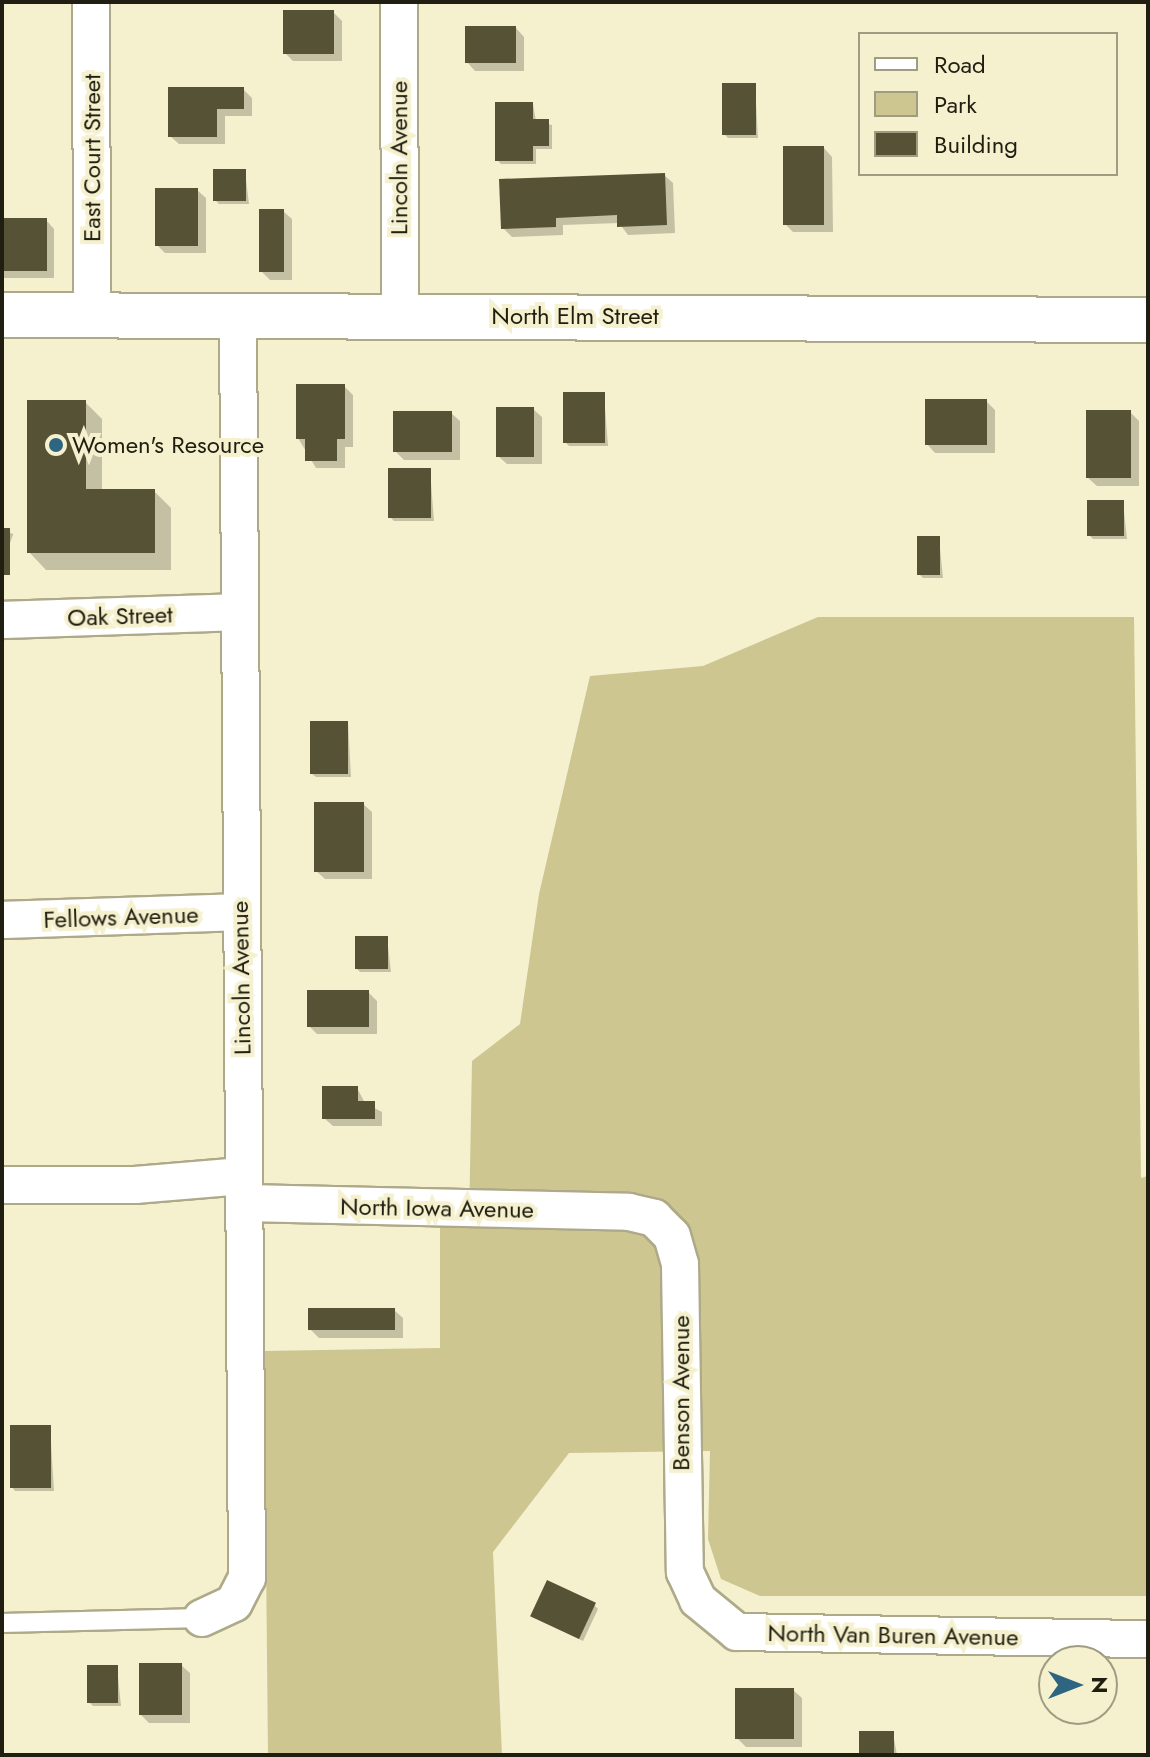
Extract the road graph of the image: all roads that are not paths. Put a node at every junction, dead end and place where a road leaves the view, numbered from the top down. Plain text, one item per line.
1 (91, 2) edge
2 (399, 2) edge
3 (238, 314) junction
4 (2, 315) edge
5 (92, 315) junction
6 (400, 315) junction
7 (1148, 320) edge
8 (239, 612) junction
9 (2, 620) edge
10 (240, 912) junction
11 (2, 920) edge
12 (2, 1185) edge
13 (244, 1190) junction
14 (629, 1212) joint
15 (698, 1600) joint
16 (202, 1618) joint
17 (2, 1623) edge
18 (1148, 1639) edge

1 - 5 street, East Court Street
2 - 6 street, Lincoln Avenue
3 - 5 main road, North Elm Street
3 - 6 main road, North Elm Street
3 - 8 street, Lincoln Avenue
4 - 5 main road, North Elm Street
6 - 7 main road, North Elm Street
8 - 9 street, Oak Street
8 - 10 street, Lincoln Avenue
10 - 11 street, Fellows Avenue
10 - 13 street, Lincoln Avenue
12 - 13 street, North Iowa Avenue
13 - 14 street, North Iowa Avenue
13 - 16 street, Lincoln Avenue
14 - 15 street, Benson Avenue
15 - 18 street, North Van Buren Avenue
16 - 17 lane

